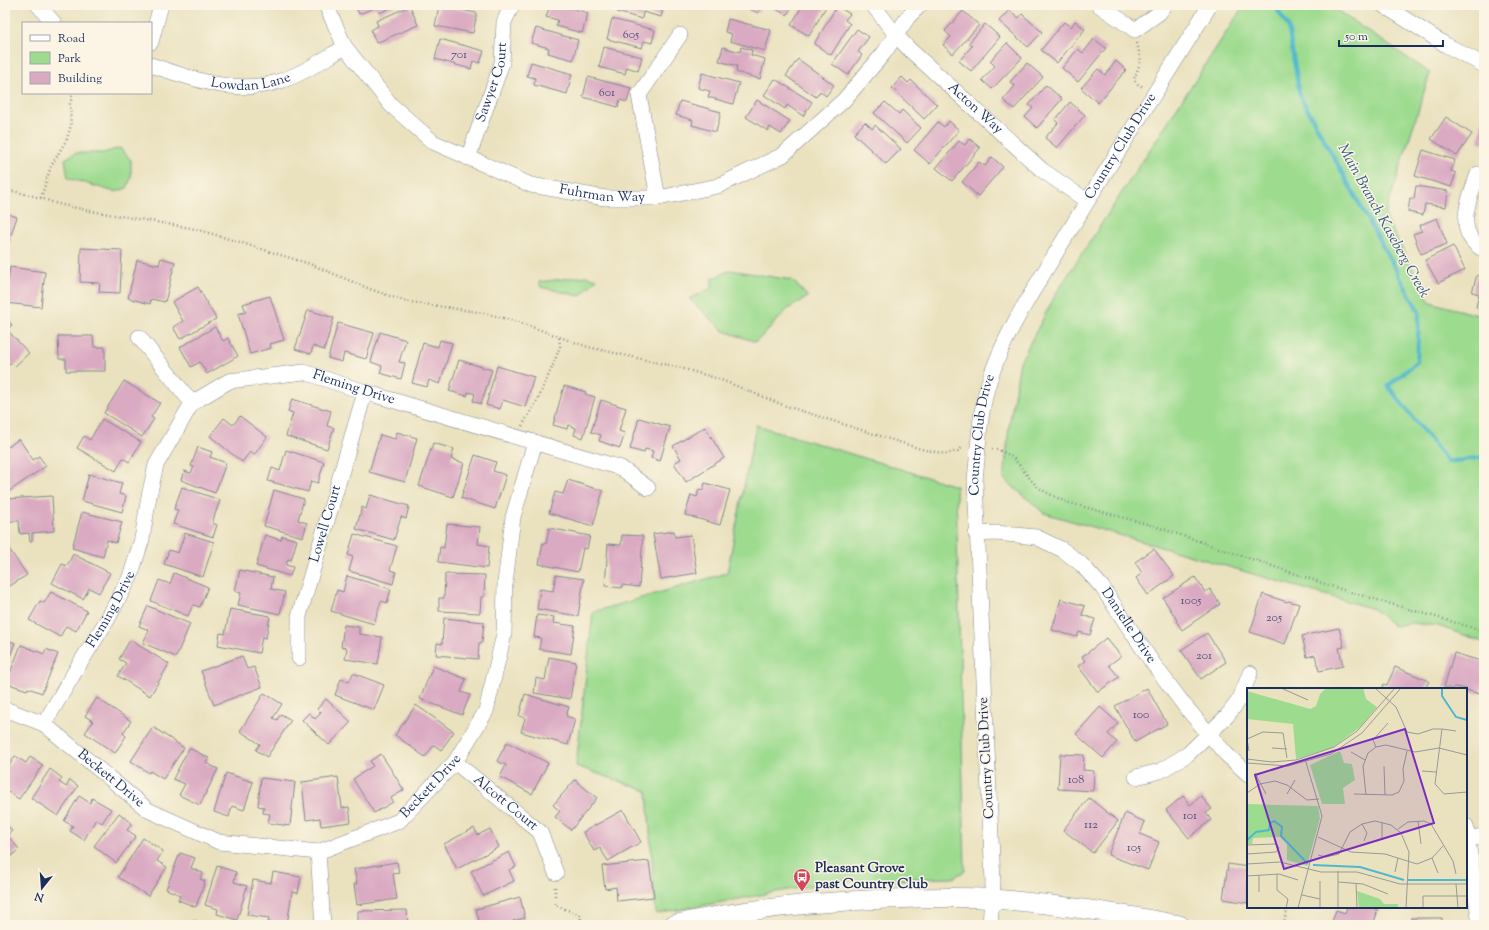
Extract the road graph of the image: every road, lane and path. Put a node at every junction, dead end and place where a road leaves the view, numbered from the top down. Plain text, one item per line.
1 (38, 5) edge
2 (161, 5) edge
3 (326, 5) edge
4 (512, 5) edge
5 (873, 5) edge
6 (920, 5) edge
7 (1099, 5) edge
8 (1165, 5) edge
9 (1210, 5) edge
10 (1383, 5) edge
11 (53, 22) edge
12 (1135, 30) junction
13 (680, 35) dead end
14 (896, 35) junction
15 (152, 38) edge
16 (345, 47) junction
17 (152, 65) edge
18 (1484, 65) edge
19 (73, 94) edge
20 (1154, 94) junction
21 (468, 158) junction
22 (1481, 174) edge
23 (5, 188) edge
24 (41, 198) junction
25 (658, 198) junction
26 (1087, 201) junction
27 (1484, 250) edge
28 (139, 337) dead end
29 (559, 337) junction
30 (365, 392) junction
31 (192, 403) junction
32 (519, 437) junction
33 (536, 442) junction
34 (966, 446) dead end
35 (994, 449) dead end
36 (648, 488) dead end
37 (976, 534) junction
38 (1484, 631) edge
39 (299, 658) dead end
40 (1250, 673) dead end
41 (5, 709) edge
42 (44, 724) junction
43 (1208, 735) junction
44 (455, 762) junction
45 (1247, 773) edge
46 (1136, 777) dead end
47 (1467, 835) edge
48 (1484, 836) edge
49 (318, 852) junction
50 (556, 873) joint
51 (993, 899) junction
52 (1288, 908) edge
53 (323, 925) edge
54 (582, 925) edge
55 (673, 925) edge
56 (990, 925) edge
57 (1180, 925) edge
58 (1283, 925) edge
59 (1480, 925) edge

1 - 11 street
2 - 15 street
3 - 16 street, Fuhrman Way
4 - 21 street, Sawyer Court
5 - 14 street, Acton Way
6 - 14 street, Fuhrman Way
7 - 12 street
8 - 12 street
9 - 20 street, Country Club Drive
10 - 18 street
12 - 20 path
13 - 25 street
14 - 25 street, Fuhrman Way
14 - 26 street, Acton Way
16 - 17 street, Lowdan Lane
16 - 21 street, Fuhrman Way
19 - 24 path
20 - 26 street, Country Club Drive
21 - 25 street, Fuhrman Way
22 - 27 street
23 - 24 path
24 - 29 path
26 - 37 street, Country Club Drive
28 - 31 street
29 - 32 path
29 - 34 path
30 - 31 street, Fleming Drive
30 - 32 street, Fleming Drive
30 - 39 street, Lowell Court
31 - 42 street, Fleming Drive
32 - 33 street, Fleming Drive
33 - 36 street, Fleming Drive
33 - 44 street, Beckett Drive
35 - 38 path
37 - 43 street, Danielle Drive
37 - 51 street, Country Club Drive
40 - 43 street
41 - 42 street, Beckett Drive
42 - 49 street, Beckett Drive
43 - 45 street, Danielle Drive
43 - 46 street
44 - 49 street, Beckett Drive
44 - 50 street, Alcott Court
47 - 48 street
47 - 59 street
49 - 53 street
50 - 54 path
51 - 55 main road
51 - 56 street, Country Club Drive
51 - 57 main road
52 - 58 path

